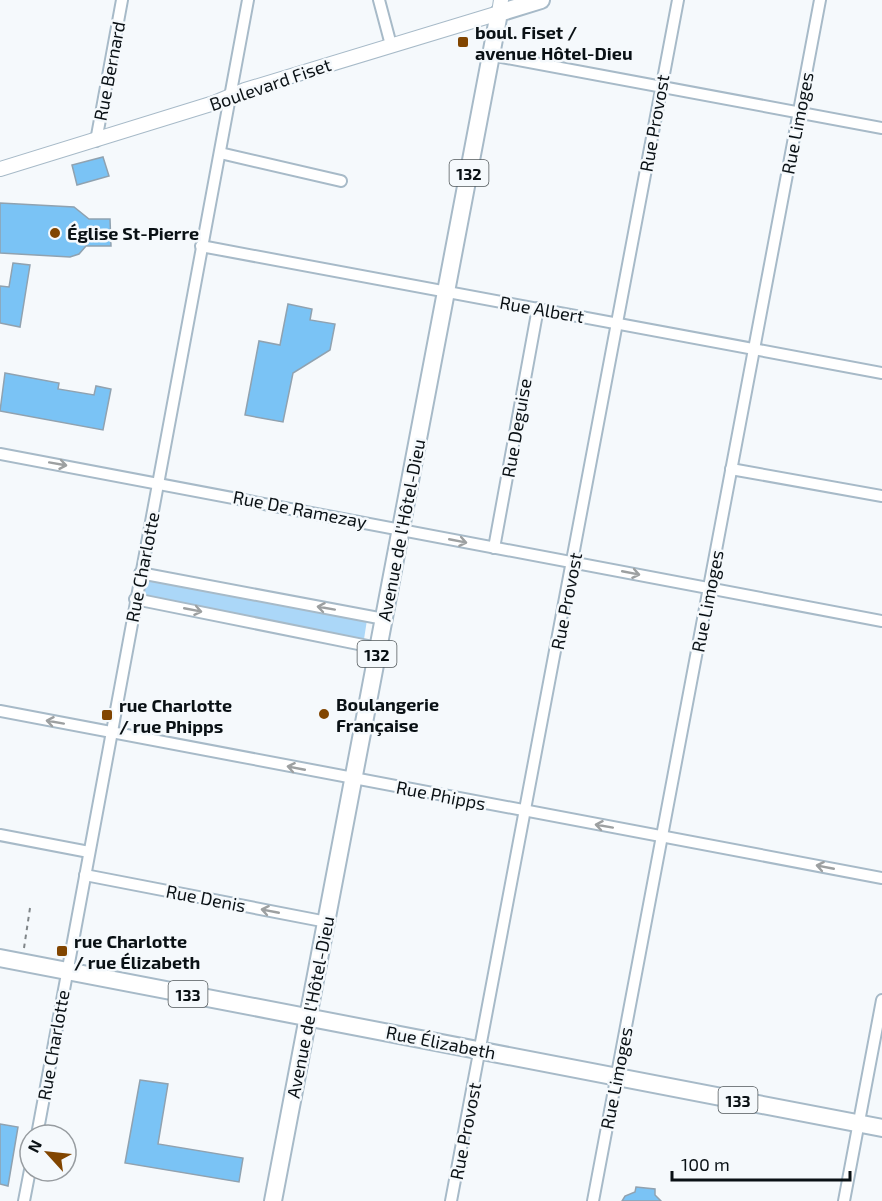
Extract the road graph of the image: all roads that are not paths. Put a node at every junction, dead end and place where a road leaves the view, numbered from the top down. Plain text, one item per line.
1 (122, 0) edge
2 (248, 0) edge
3 (379, 0) edge
4 (541, 0) edge
5 (678, 0) edge
6 (820, 0) edge
7 (500, 6) edge
8 (391, 45) junction
9 (491, 55) junction
10 (661, 87) junction
11 (230, 97) junction
12 (799, 112) junction
13 (882, 128) edge
14 (96, 141) junction
15 (220, 153) junction
16 (0, 169) edge
17 (341, 181) dead end
18 (201, 246) junction
19 (446, 292) junction
20 (538, 308) junction
21 (618, 323) junction
22 (754, 349) junction
23 (882, 373) edge
24 (0, 454) edge
25 (731, 469) junction
26 (158, 482) junction
27 (882, 496) edge
28 (401, 529) junction
29 (494, 548) junction
30 (573, 562) junction
31 (140, 573) junction
32 (709, 588) junction
33 (135, 599) junction
34 (384, 619) junction
35 (882, 621) edge
36 (378, 648) junction
37 (0, 711) edge
38 (111, 733) junction
39 (354, 779) junction
40 (525, 811) junction
41 (0, 835) edge
42 (662, 836) junction
43 (89, 852) junction
44 (85, 875) junction
45 (882, 878) edge
46 (327, 922) junction
47 (0, 958) edge
48 (66, 971) junction
49 (882, 1000) edge
50 (309, 1017) junction
51 (481, 1049) junction
52 (616, 1076) junction
53 (39, 1123) edge
54 (859, 1123) junction
55 (882, 1128) edge
56 (27, 1183) edge
57 (24, 1201) edge
58 (273, 1201) edge
59 (452, 1201) edge
60 (593, 1201) edge
61 (844, 1201) edge

1 - 14 street, Rue Bernard
2 - 11 street, Rue Charlotte
3 - 8 street
4 - 7 main road, Boulevard Fiset
5 - 10 street, Rue Provost
6 - 12 street, Rue Limoges
7 - 8 street, Boulevard Fiset
7 - 9 main road, Avenue de l'Hôtel-Dieu / 132
8 - 11 street, Boulevard Fiset
9 - 10 street
9 - 19 main road, Avenue de l'Hôtel-Dieu / 132
10 - 12 street
10 - 21 street, Rue Provost
11 - 14 street, Boulevard Fiset
11 - 15 street, Rue Charlotte
12 - 13 street
12 - 22 street, Rue Limoges
14 - 16 street, Boulevard Fiset
15 - 17 street
15 - 18 street, Rue Charlotte
18 - 19 street, Rue Albert
18 - 26 street, Rue Charlotte
19 - 20 street, Rue Albert
19 - 28 main road, Avenue de l'Hôtel-Dieu / 132
20 - 21 street, Rue Albert
20 - 29 street, Rue Deguise
21 - 22 street, Rue Albert
21 - 30 street, Rue Provost
22 - 23 street, Rue Albert
22 - 25 street, Rue Limoges
24 -> 26 street, Rue De Ramezay
25 - 27 street
25 - 32 street, Rue Limoges
26 - 28 street, Rue De Ramezay
26 - 31 street, Rue Charlotte
28 -> 29 street, Rue De Ramezay
28 - 34 main road, Avenue de l'Hôtel-Dieu / 132
29 - 30 street, Rue De Ramezay
30 -> 32 street, Rue De Ramezay
30 - 40 street, Rue Provost
31 - 33 street, Rue Charlotte
34 -> 31 street
32 - 35 street, Rue De Ramezay
32 - 42 street, Rue Limoges
33 -> 36 street
33 - 38 street, Rue Charlotte
34 - 36 main road, Avenue de l'Hôtel-Dieu / 132
36 - 39 main road, Avenue de l'Hôtel-Dieu / 132
38 -> 37 street, Rue Phipps
39 -> 38 street, Rue Phipps
38 - 43 street, Rue Charlotte
39 - 40 street, Rue Phipps
39 - 46 main road, Avenue de l'Hôtel-Dieu / 132
42 -> 40 street, Rue Phipps
40 - 51 street, Rue Provost
41 - 43 street
45 -> 42 street, Rue Phipps
42 - 52 street, Rue Limoges
43 - 44 street, Rue Charlotte
46 -> 44 street, Rue Denis
44 - 48 street, Rue Charlotte
46 - 50 main road, Avenue de l'Hôtel-Dieu / 132
47 - 48 main road, Rue Élizabeth / 133
48 - 50 main road, Rue Élizabeth / 133
48 - 53 street, Rue Charlotte
49 - 54 street
50 - 51 main road, Rue Élizabeth / 133
50 - 58 main road, Avenue de l'Hôtel-Dieu / 132
51 - 52 main road, Rue Élizabeth / 133
51 - 59 street, Rue Provost
52 - 54 main road, Rue Élizabeth / 133
52 - 60 street, Rue Limoges
54 - 55 main road, Rue Élizabeth / 133
54 - 61 street
56 - 57 street

